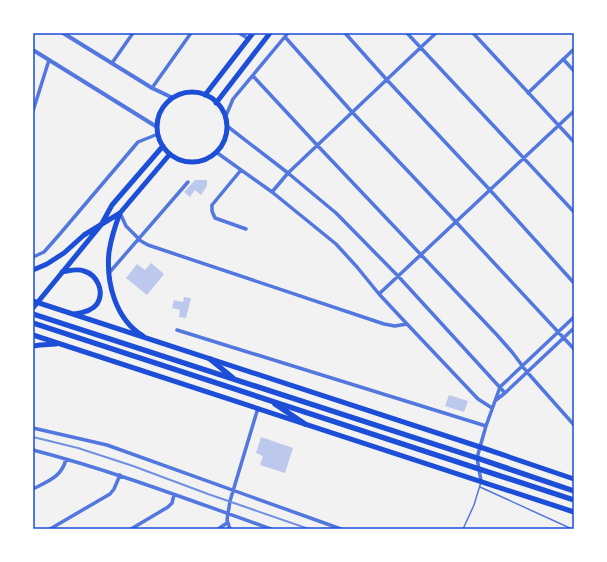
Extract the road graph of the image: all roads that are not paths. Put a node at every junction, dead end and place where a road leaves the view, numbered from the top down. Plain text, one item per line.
1 (63, 33) edge
2 (133, 33) edge
3 (191, 33) edge
4 (239, 33) edge
5 (253, 33) edge
6 (270, 33) edge
7 (288, 33) edge
8 (345, 33) edge
9 (407, 33) edge
10 (436, 33) edge
11 (473, 33) edge
12 (286, 37) junction
13 (249, 39) junction
14 (421, 48) junction
15 (574, 49) edge
16 (33, 50) edge
17 (563, 59) junction
18 (49, 60) junction
19 (112, 63) junction
20 (574, 71) edge
21 (253, 76) junction
22 (387, 80) junction
23 (152, 88) junction
24 (528, 93) junction
25 (205, 95) junction
26 (174, 98) junction
27 (216, 102) junction
28 (574, 110) edge
29 (33, 111) edge
30 (352, 112) junction
31 (225, 118) junction
32 (558, 125) junction
33 (227, 126) junction
34 (157, 127) junction
35 (158, 134) junction
36 (574, 142) edge
37 (317, 145) junction
38 (163, 146) junction
39 (216, 152) junction
40 (170, 154) junction
41 (524, 158) junction
42 (241, 170) junction
43 (288, 173) junction
44 (188, 182) dead end
45 (490, 190) junction
46 (272, 192) junction
47 (574, 212) edge
48 (120, 214) junction
49 (456, 222) junction
50 (101, 225) junction
51 (246, 229) dead end
52 (139, 238) junction
53 (422, 254) junction
54 (33, 257) edge
55 (33, 270) edge
56 (62, 272) junction
57 (109, 273) junction
58 (398, 276) junction
59 (574, 283) edge
60 (380, 294) junction
61 (33, 301) edge
62 (33, 308) edge
63 (33, 314) edge
64 (73, 314) junction
65 (574, 317) edge
66 (33, 323) edge
67 (407, 324) junction
68 (574, 328) edge
69 (177, 330) dead end
70 (558, 332) junction
71 (33, 335) edge
72 (563, 338) junction
73 (151, 340) junction
74 (62, 344) junction
75 (33, 346) edge
76 (574, 350) edge
77 (210, 359) junction
78 (522, 366) junction
79 (527, 372) junction
80 (236, 380) junction
81 (500, 387) junction
82 (505, 392) junction
83 (270, 400) junction
84 (495, 400) junction
85 (258, 408) junction
86 (492, 408) junction
87 (306, 424) junction
88 (574, 425) edge
89 (486, 426) junction
90 (33, 428) edge
91 (480, 446) junction
92 (33, 450) edge
93 (477, 458) junction
94 (66, 459) junction
95 (480, 468) junction
96 (120, 475) junction
97 (574, 479) edge
98 (481, 481) junction
99 (480, 488) junction
100 (33, 489) edge
101 (233, 490) junction
102 (574, 491) edge
103 (174, 495) junction
104 (574, 500) edge
105 (574, 512) edge
106 (228, 514) junction
107 (227, 524) junction
108 (50, 529) edge
109 (131, 529) edge
110 (218, 529) edge
111 (230, 529) edge
112 (271, 529) edge
113 (341, 529) edge
114 (463, 529) edge
115 (572, 529) edge

1 - 19 street
2 - 19 street
3 - 23 street
4 - 13 street
5 - 13 main road
6 - 27 main road
7 - 12 street
8 - 22 street
9 - 14 street
10 - 14 street
11 - 24 street
12 - 21 street
12 - 30 street
13 - 25 main road
14 - 22 street
14 - 41 street
15 - 17 street
16 - 18 street
17 - 20 street
17 - 24 street
18 - 29 street
18 - 34 street
19 - 23 street
21 - 31 street
21 - 37 street
22 - 30 street
22 - 45 street
23 - 26 street
24 - 32 street
25 - 26 main road
25 - 27 main road
26 - 34 main road
27 - 31 main road
28 - 32 street
30 - 37 street
30 - 49 street
31 - 33 main road
32 - 36 street
32 - 41 street
33 - 39 main road
33 - 43 street
34 - 35 main road
35 - 38 main road
35 - 54 street
37 - 43 street
37 - 53 street
38 - 40 main road
38 - 50 main road
39 - 40 main road
39 - 42 street
40 - 48 main road
41 - 45 street
41 - 47 street
42 - 46 street
42 - 51 street
43 - 46 street
43 - 58 street
44 - 52 street
45 - 49 street
45 - 59 street
46 - 60 street
48 - 50 main road
48 - 52 street
48 - 57 main road
49 - 53 street
49 - 70 street
50 - 55 main road
50 - 56 main road
52 - 57 street
52 - 67 street
53 - 58 street
53 - 78 street
56 - 62 main road
56 - 64 main road
57 - 73 main road
58 - 60 street
58 - 81 street
60 - 67 street
61 - 64 main road
63 - 80 highway
64 - 73 main road
65 - 70 street
66 - 83 highway
67 - 86 street
68 - 72 street
69 - 89 street
70 - 72 street
70 - 78 street
71 - 74 main road
72 - 76 street
72 - 79 street
73 - 77 main road
74 - 75 main road
74 - 85 main road
77 - 80 highway
77 - 91 main road
78 - 79 street
78 - 81 street
79 - 82 street
79 - 88 street
80 - 93 highway
81 - 82 street
81 - 84 street
82 - 84 street
83 - 87 highway
83 - 95 highway
84 - 86 street
85 - 87 main road
85 - 101 street
86 - 89 street
87 - 98 main road
89 - 91 street
90 - 101 street
91 - 93 street
91 - 97 main road
92 - 94 street
93 - 95 street
93 - 102 highway
94 - 96 street
94 - 100 street
95 - 98 street
95 - 104 highway
96 - 103 street
96 - 108 street
98 - 99 lane
98 - 105 main road
99 - 114 lane
99 - 115 lane
101 - 106 street
101 - 113 street
103 - 106 street
103 - 109 street
106 - 107 street
106 - 112 street
107 - 110 street
107 - 111 street

